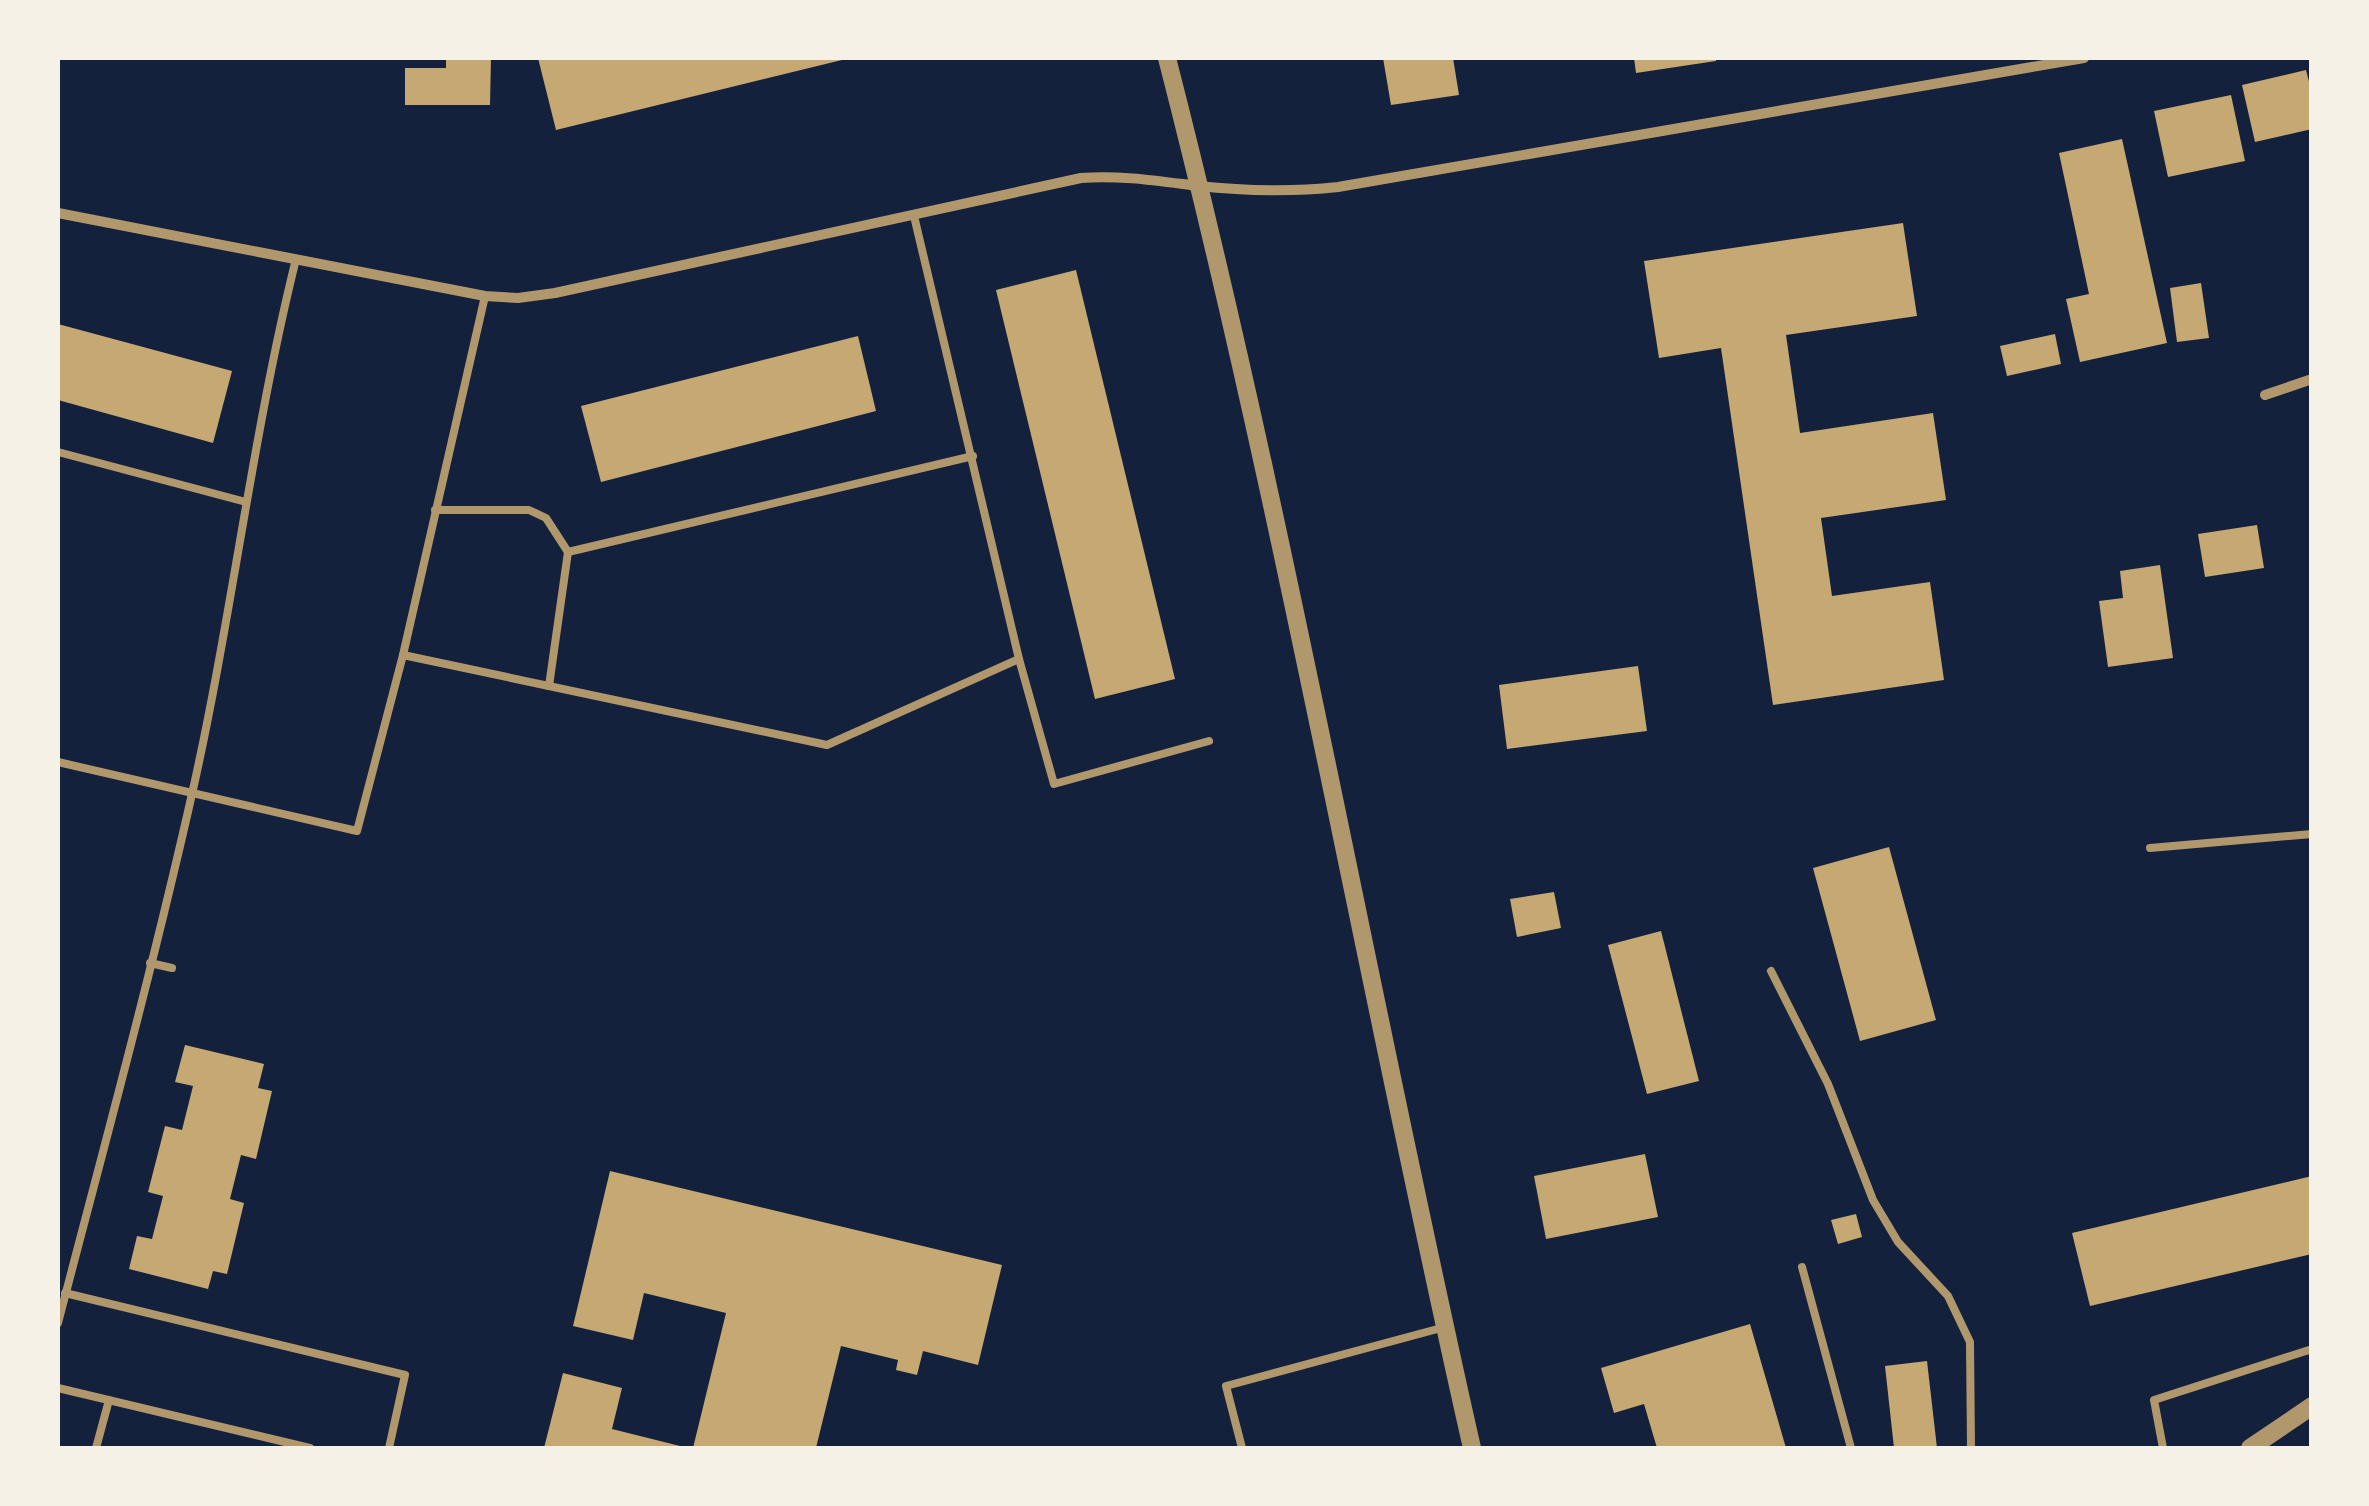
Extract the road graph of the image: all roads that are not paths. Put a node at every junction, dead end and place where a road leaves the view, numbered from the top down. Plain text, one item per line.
1 (1167, 58) edge
2 (2084, 58) edge
3 (1200, 186) junction
4 (58, 213) edge
5 (914, 216) junction
6 (296, 259) junction
7 (485, 296) junction
8 (2312, 379) edge
9 (2266, 395) dead end
10 (58, 452) edge
11 (972, 456) junction
12 (246, 502) junction
13 (434, 510) junction
14 (568, 552) junction
15 (403, 654) junction
16 (1020, 659) junction
17 (549, 686) junction
18 (1209, 740) dead end
19 (58, 762) edge
20 (192, 793) junction
21 (2312, 834) edge
22 (2150, 848) dead end
23 (150, 963) junction
24 (172, 968) dead end
25 (1771, 971) dead end
26 (1802, 1268) dead end
27 (66, 1293) junction
28 (58, 1322) edge
29 (1444, 1328) junction
30 (2312, 1352) edge
31 (58, 1388) edge
32 (109, 1400) junction
33 (2312, 1406) edge
34 (96, 1448) edge
35 (310, 1448) edge
36 (389, 1448) edge
37 (1242, 1448) edge
38 (1472, 1448) edge
39 (1851, 1448) edge
40 (1971, 1448) edge
41 (2163, 1448) edge
42 (2250, 1448) edge

1 - 3 street
2 - 3 street
3 - 5 street
3 - 29 street
4 - 6 street
5 - 7 street
5 - 11 lane
6 - 7 street
6 - 12 lane
7 - 13 lane
8 - 9 street
10 - 12 lane
11 - 14 lane
11 - 16 lane
12 - 20 lane
13 - 14 lane
13 - 15 lane
14 - 17 lane
15 - 17 lane
15 - 20 lane
16 - 17 lane
16 - 18 lane
19 - 20 lane
20 - 23 lane
21 - 22 lane
23 - 24 lane
23 - 27 lane
25 - 40 lane
26 - 39 lane
27 - 28 lane
27 - 36 lane
29 - 37 lane
29 - 38 street
30 - 41 lane
31 - 32 lane
32 - 34 lane
32 - 35 lane
33 - 42 street

